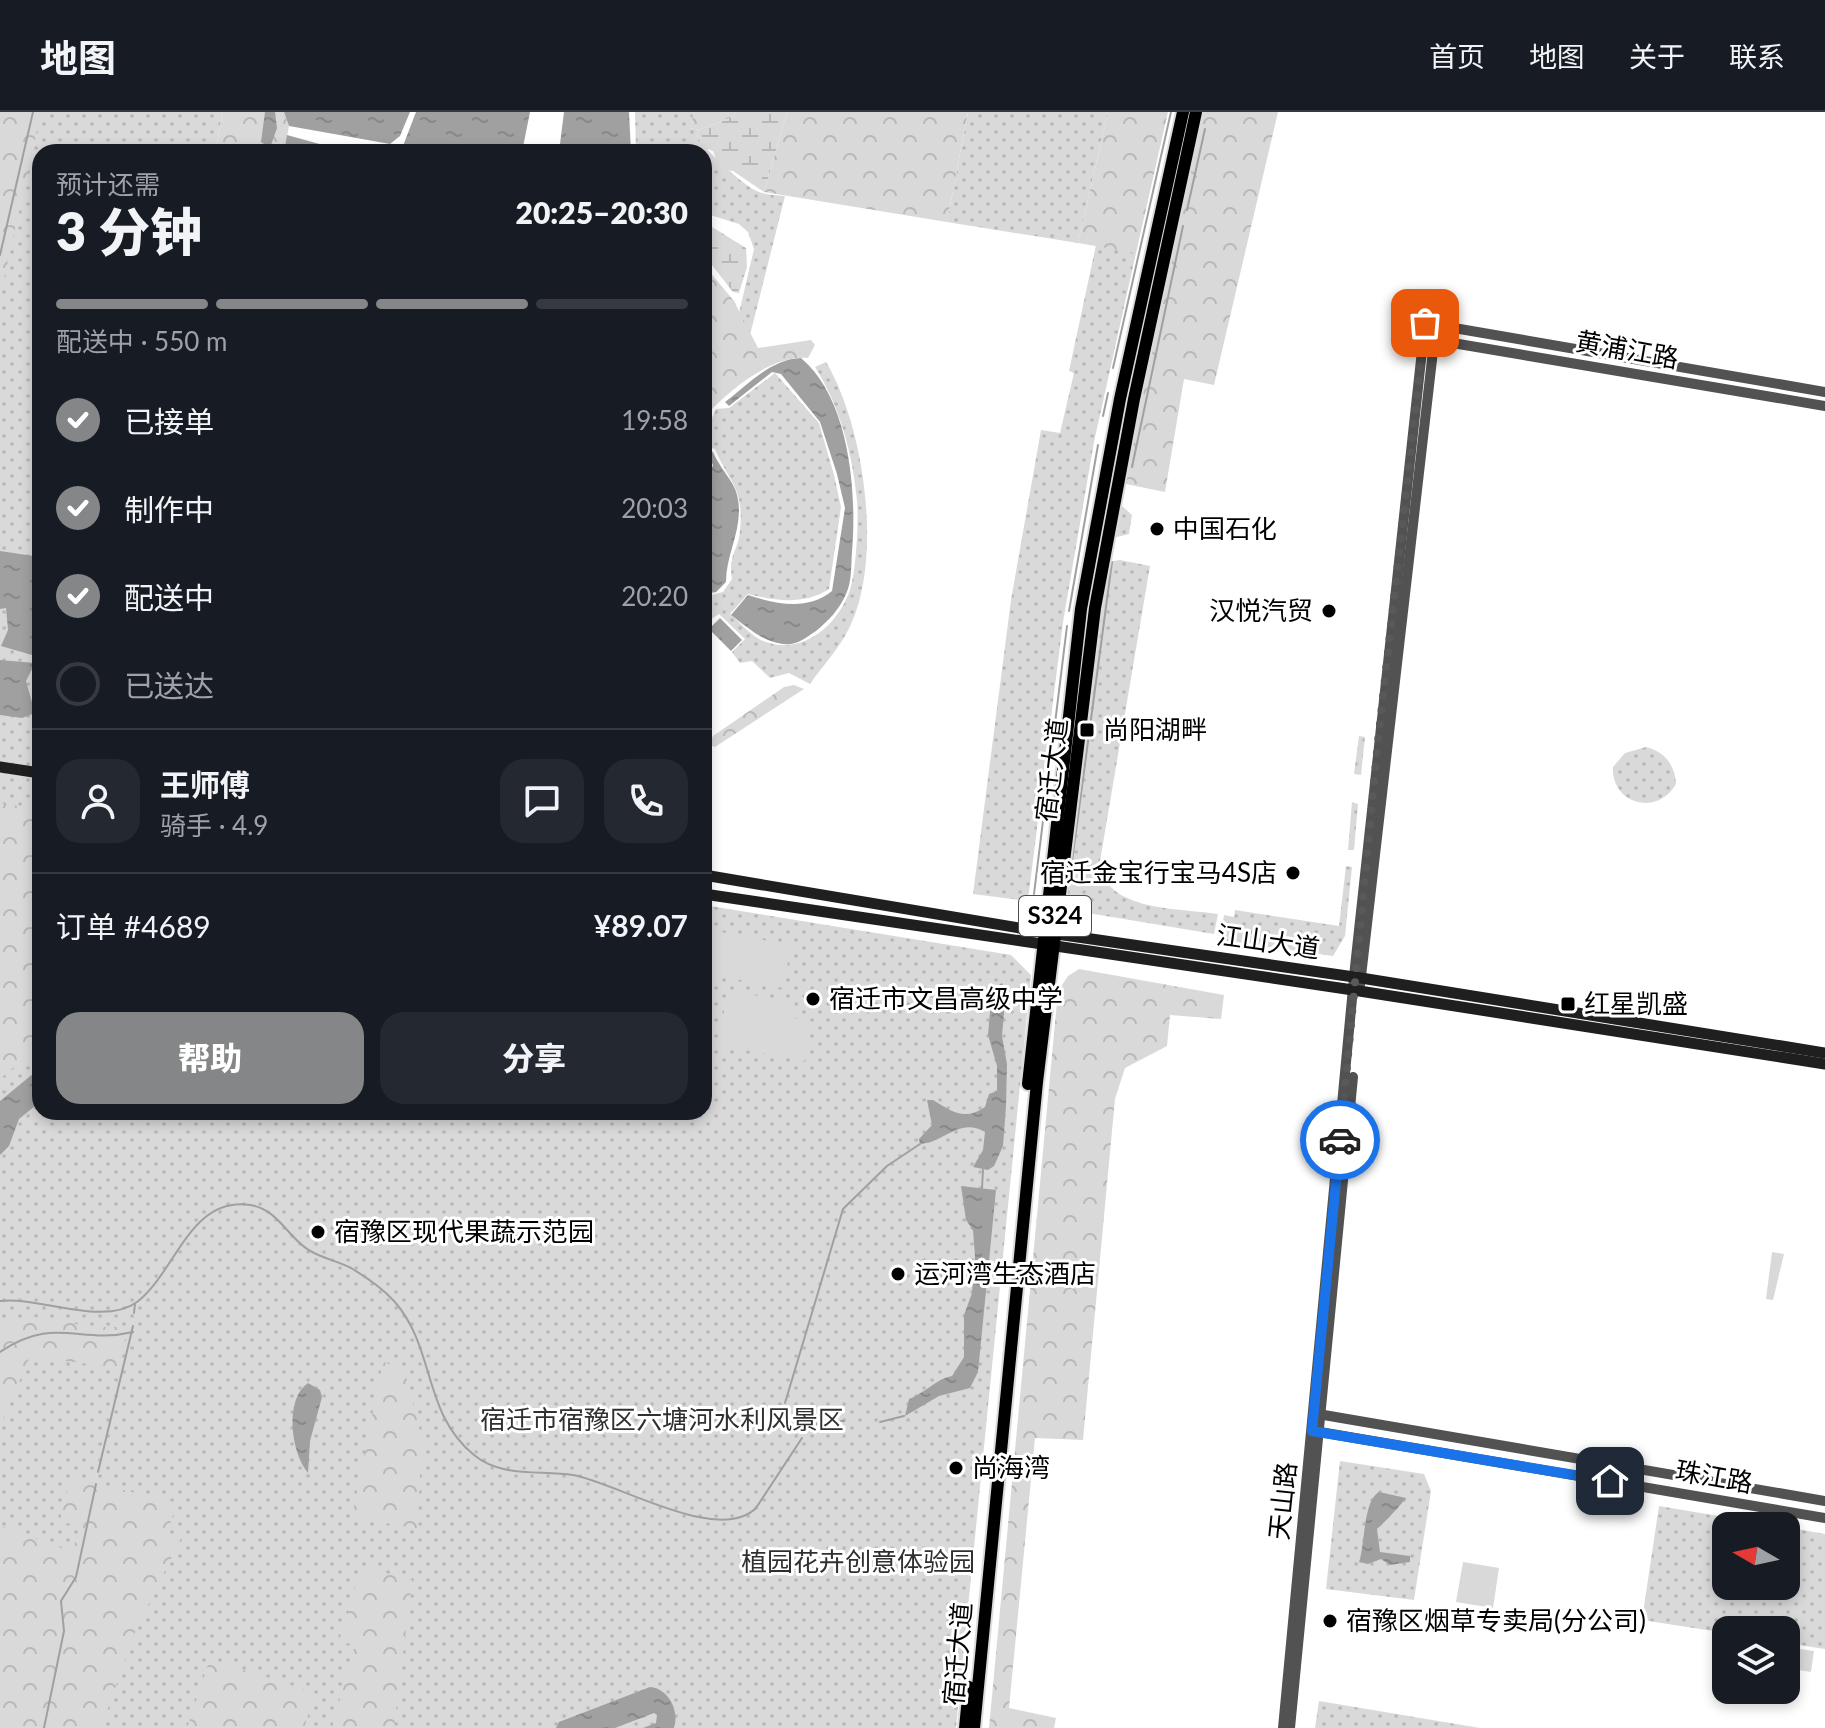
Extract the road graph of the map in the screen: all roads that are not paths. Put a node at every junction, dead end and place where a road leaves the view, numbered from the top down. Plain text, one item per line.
1 (1183, 112) edge
2 (1196, 112) edge
3 (1431, 324) joint
4 (1428, 339) junction
5 (1825, 392) edge
6 (1825, 406) edge
7 (0, 767) edge
8 (32, 772) edge
9 (712, 876) edge
10 (712, 895) edge
11 (1048, 933) junction
12 (1047, 947) junction
13 (1357, 984) junction
14 (1825, 1053) edge
15 (1825, 1064) edge
16 (1318, 1414) junction
17 (1316, 1432) junction
18 (1825, 1501) edge
19 (1825, 1518) edge
20 (965, 1728) edge
21 (974, 1728) edge
22 (1283, 1728) edge
23 (1290, 1728) edge

1 - 11 main road, 宿迁大道 / S324
2 - 11 main road, 宿迁大道 / S324
3 - 4 street, 天山路
3 - 5 street, 黄浦江路
4 - 6 street, 黄浦江路
4 - 13 street, 天山路
7 - 8 main road
9 - 11 main road, 江山大道
10 - 12 main road, 江山大道
11 - 12 main road, 宿迁大道 / S324
11 - 13 main road, 江山大道
12 - 13 main road, 江山大道
12 - 20 main road, 宿迁大道 / S324
12 - 21 main road, 宿迁大道 / S324
13 - 14 main road, 江山大道
13 - 15 main road, 江山大道
13 - 16 street, 天山路
16 - 17 street, 天山路
16 - 18 street, 珠江路
17 - 19 street, 珠江路
17 - 22 street, 天山路
17 - 23 street, 天山路

